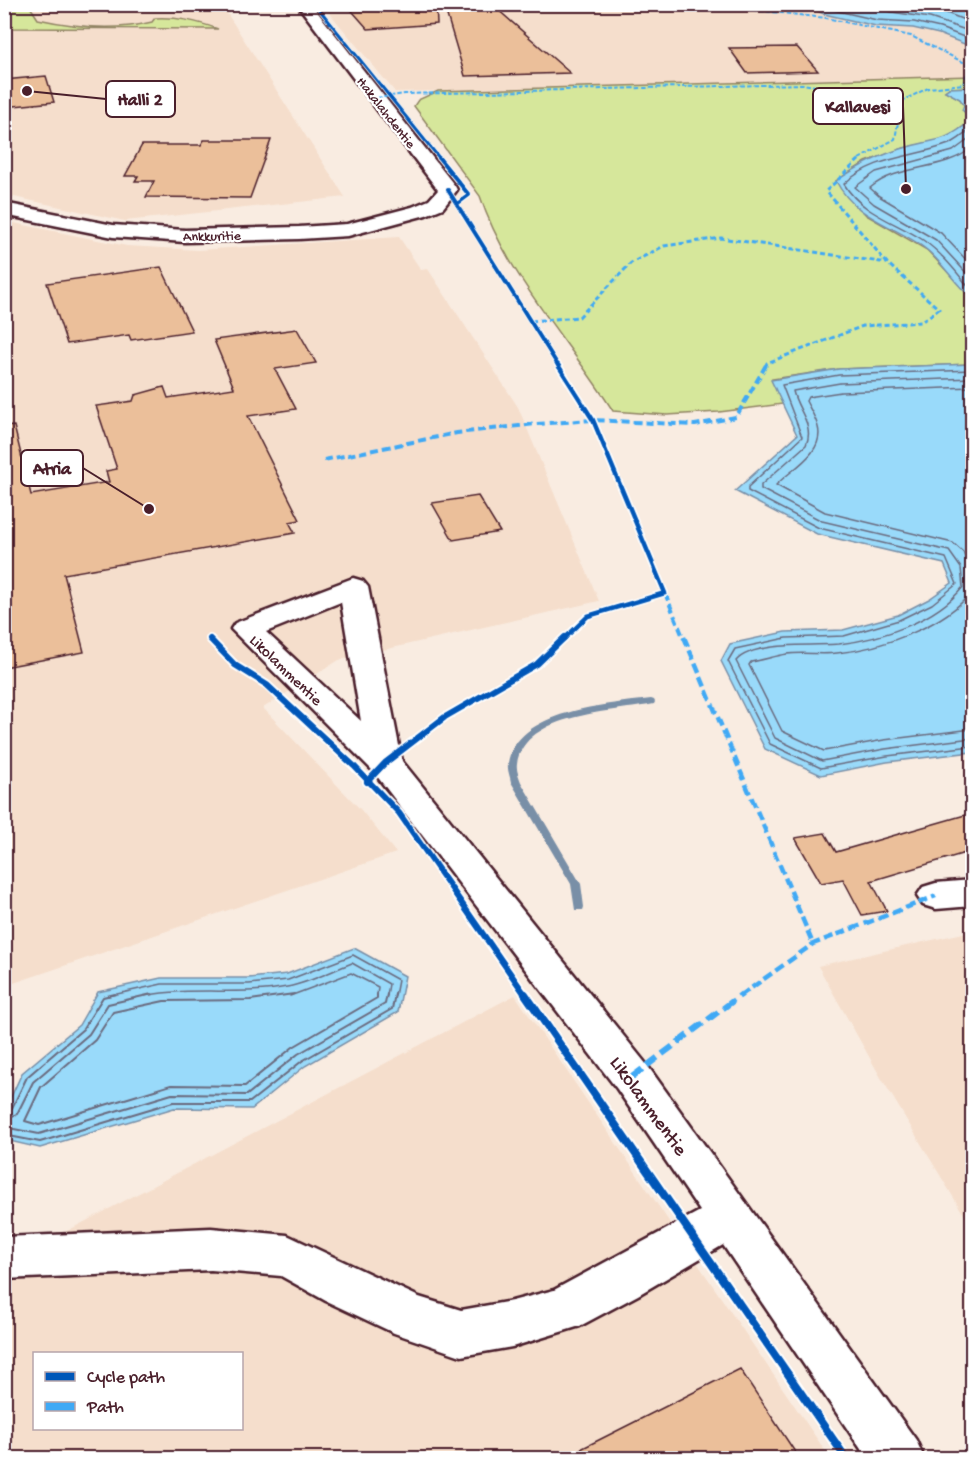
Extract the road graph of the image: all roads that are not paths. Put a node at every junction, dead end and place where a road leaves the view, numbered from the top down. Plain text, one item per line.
1 (303, 4) edge
2 (4, 209) edge
3 (419, 211) joint
4 (385, 763) junction
5 (972, 893) edge
6 (936, 896) dead end
7 (730, 1217) junction
8 (4, 1258) edge
9 (898, 1458) edge

1 - 3 street, Hakalahdentie
2 - 3 street, Ankkuritie
4 - 4 street, Likolammentie
4 - 7 street, Likolammentie
5 - 6 street
7 - 8 street
7 - 9 street, Likolammentie

